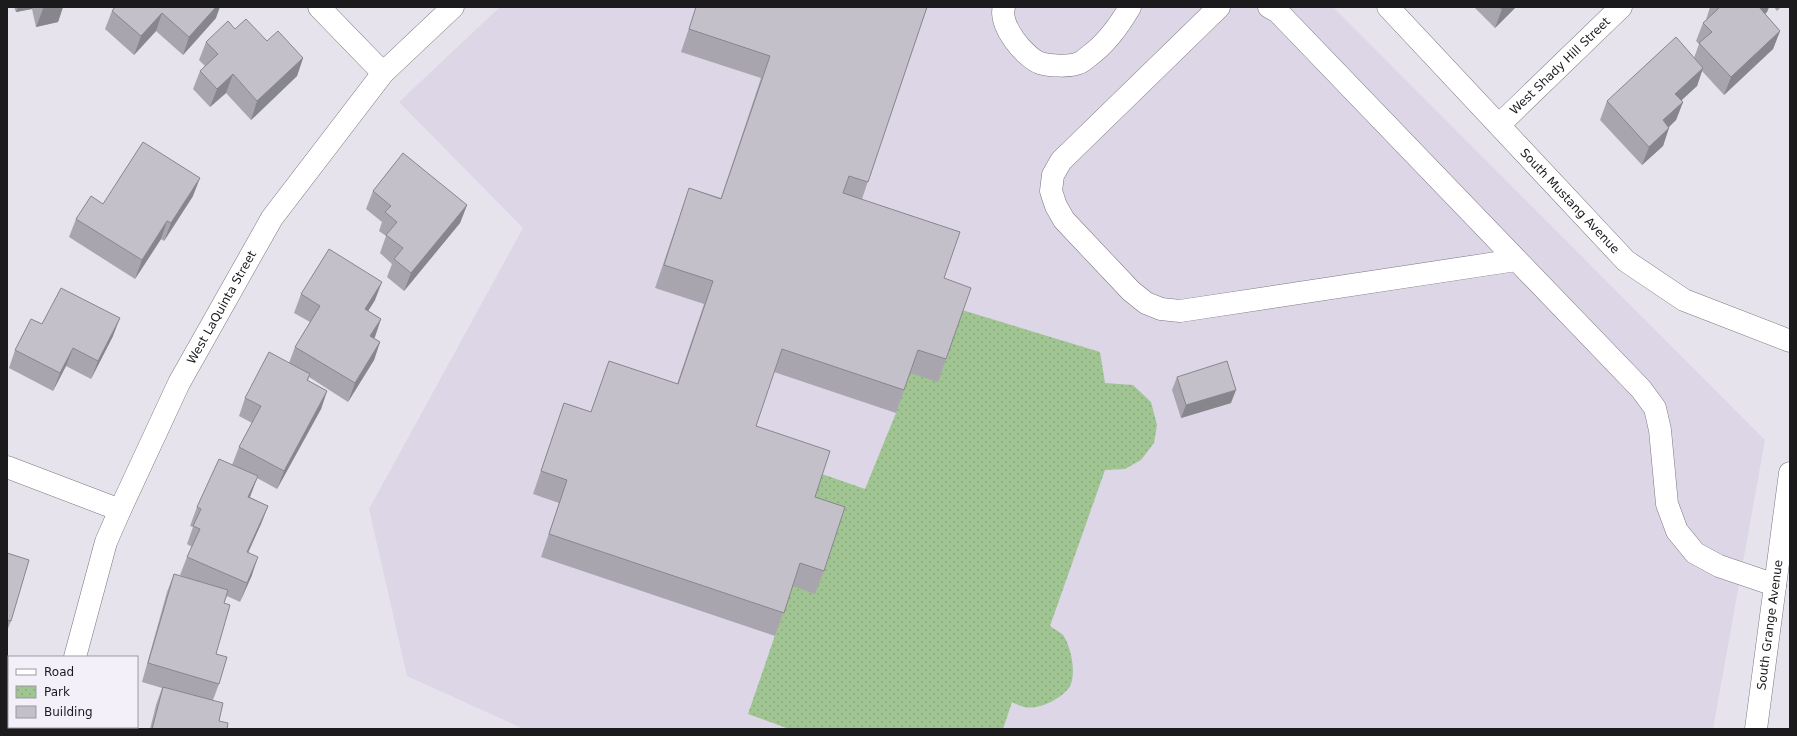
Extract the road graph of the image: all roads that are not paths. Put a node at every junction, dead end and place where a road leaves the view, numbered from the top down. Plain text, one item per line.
1 (319, 7) edge
2 (453, 7) edge
3 (1004, 7) edge
4 (1130, 7) edge
5 (1219, 7) edge
6 (1269, 7) edge
7 (1388, 7) edge
8 (1621, 7) edge
9 (383, 74) junction
10 (1499, 125) junction
11 (1516, 260) junction
12 (1790, 341) edge
13 (7, 467) edge
14 (1790, 473) edge
15 (120, 510) junction
16 (1775, 585) junction
17 (75, 656) edge
18 (1756, 729) edge

1 - 9 street
2 - 9 street, West LaQuinta Street
3 - 4 street
5 - 11 street
6 - 11 street
7 - 10 street, South Mustang Avenue
8 - 10 street, West Shady Hill Street
9 - 15 street, West LaQuinta Street
10 - 12 street, South Mustang Avenue
11 - 16 street
13 - 15 street
14 - 16 street, South Grange Avenue
15 - 17 street, West LaQuinta Street
16 - 18 street, South Grange Avenue

